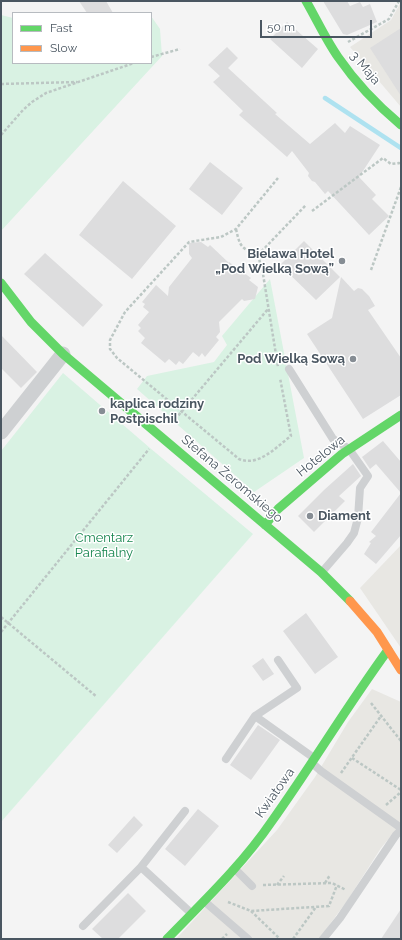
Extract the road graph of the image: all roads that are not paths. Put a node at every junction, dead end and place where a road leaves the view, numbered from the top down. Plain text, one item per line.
1 (306, 1) edge
2 (401, 125) edge
3 (1, 283) edge
4 (63, 354) junction
5 (289, 369) dead end
6 (401, 415) edge
7 (1, 432) edge
8 (349, 449) junction
9 (265, 525) junction
10 (321, 572) junction
11 (388, 650) junction
12 (278, 660) dead end
13 (401, 670) edge
14 (255, 716) junction
15 (226, 759) dead end
16 (313, 761) junction
17 (185, 810) dead end
18 (401, 829) edge
19 (141, 867) junction
20 (235, 869) junction
21 (252, 886) road end
22 (206, 898) junction
23 (191, 914) junction
24 (83, 926) dead end
25 (167, 939) edge
26 (248, 939) edge
27 (323, 939) edge

1 - 2 street, 3 Maja
3 - 4 street, Stefana Żeromskiego
4 - 7 street
4 - 9 street, Stefana Żeromskiego
5 - 8 lane
6 - 8 street, Hotelowa
8 - 9 street, Hotelowa
8 - 10 lane
9 - 10 street, Stefana Żeromskiego
10 - 11 street, Stefana Żeromskiego
11 - 13 street, Stefana Żeromskiego
11 - 16 street, Kwiatowa
12 - 14 lane
14 - 15 lane
14 - 16 lane
16 - 18 lane
16 - 20 street, Kwiatowa
17 - 19 lane
18 - 27 lane
19 - 23 lane
19 - 24 lane
20 - 21 lane
20 - 22 street, Kwiatowa
22 - 23 street, Kwiatowa
22 - 26 lane
23 - 25 street, Kwiatowa

